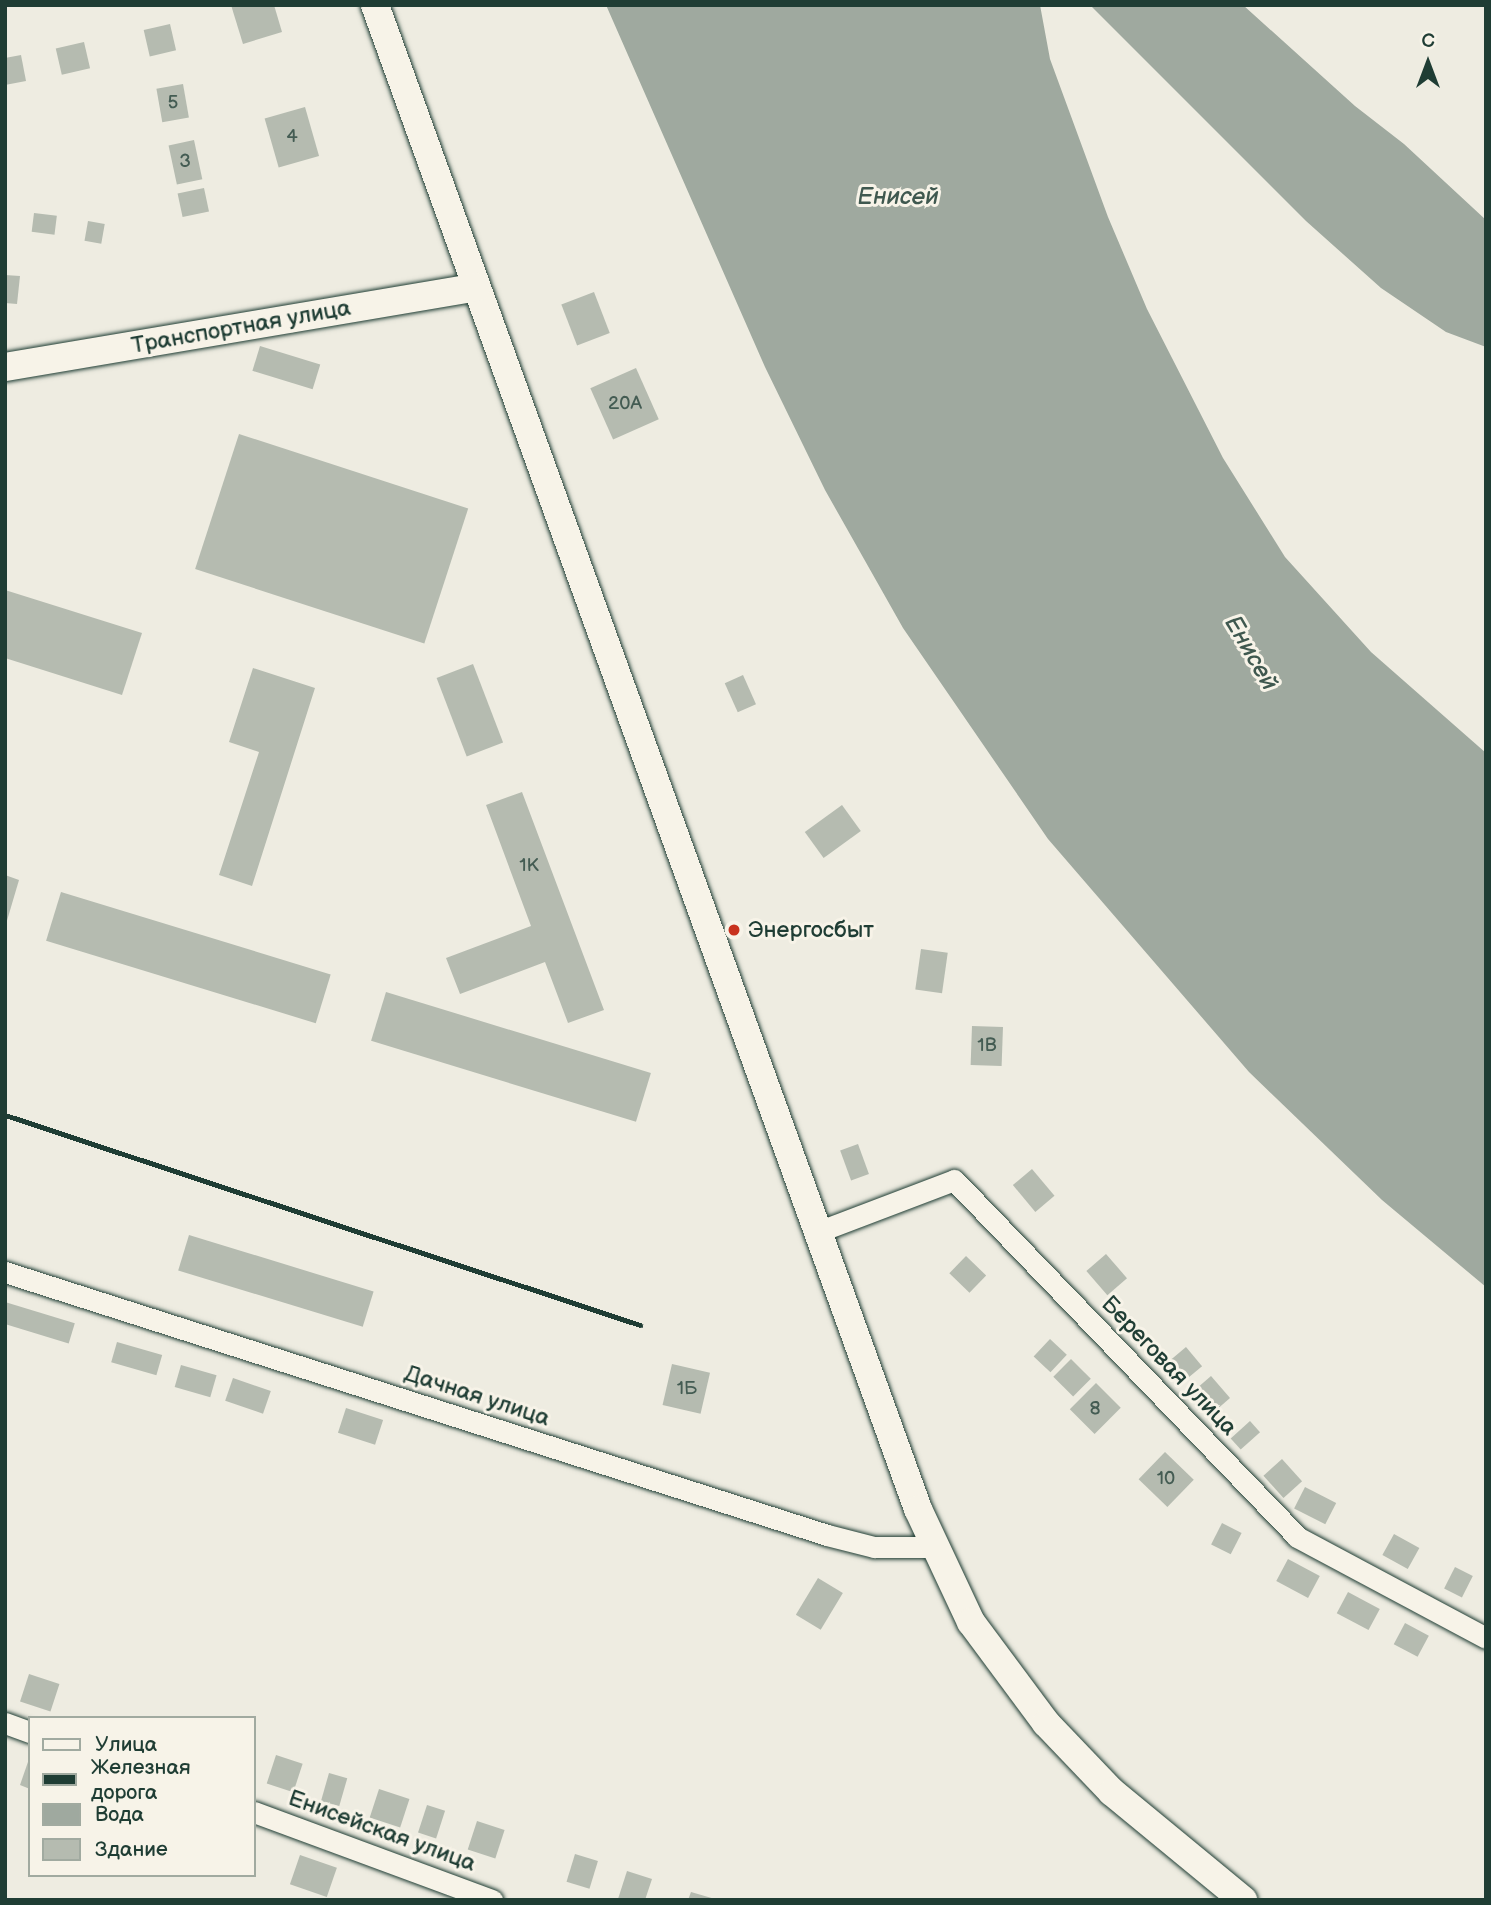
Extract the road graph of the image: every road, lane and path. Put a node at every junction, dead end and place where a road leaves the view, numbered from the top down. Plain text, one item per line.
1 (375, 5) edge
2 (476, 287) junction
3 (5, 367) edge
4 (820, 1231) junction
5 (5, 1272) edge
6 (936, 1547) junction
7 (1486, 1638) edge
8 (5, 1723) edge
9 (28, 1731) edge
10 (256, 1813) edge
11 (492, 1900) edge
12 (1243, 1900) edge

1 - 2 main road
2 - 3 main road, Транспортная улица
2 - 4 main road
4 - 6 main road
4 - 7 street, Береговая улица
5 - 6 street, Дачная улица
6 - 12 main road
8 - 9 street
10 - 11 street, Енисейская улица

